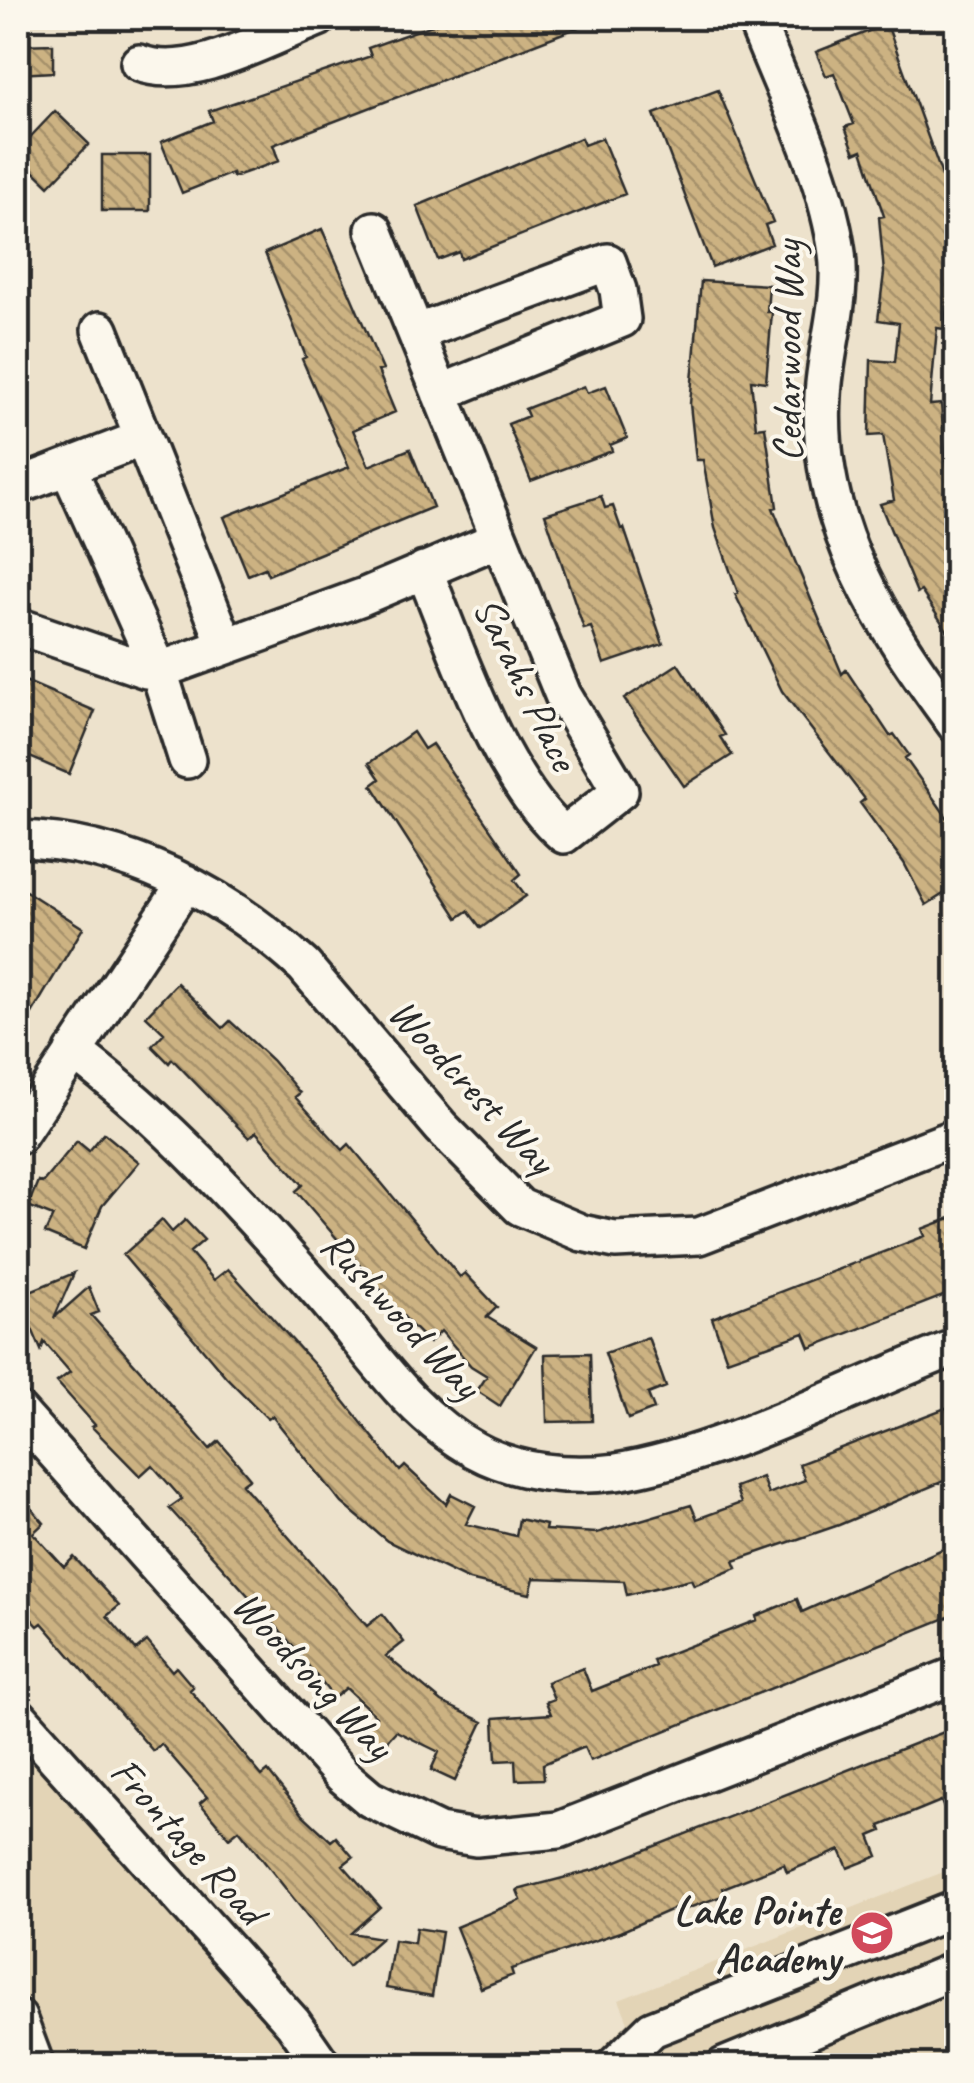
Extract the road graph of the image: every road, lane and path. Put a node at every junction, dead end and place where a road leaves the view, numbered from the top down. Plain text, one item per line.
1 (318, 18) edge
2 (755, 18) edge
3 (138, 62) dead end
4 (374, 230) dead end
5 (100, 330) dead end
6 (416, 333) junction
7 (440, 393) junction
8 (143, 438) junction
9 (68, 466) junction
10 (18, 486) edge
11 (499, 539) junction
12 (424, 570) junction
13 (18, 626) edge
14 (226, 646) junction
15 (158, 668) junction
16 (956, 725) edge
17 (187, 760) dead end
18 (18, 839) edge
19 (186, 883) junction
20 (74, 1052) junction
21 (18, 1136) edge
22 (956, 1136) edge
23 (956, 1346) edge
24 (18, 1411) edge
25 (956, 1674) edge
26 (18, 1716) edge
27 (956, 1909) edge
28 (956, 1970) edge
29 (18, 2018) edge
30 (293, 2024) junction
31 (36, 2066) edge
32 (296, 2066) edge
33 (323, 2066) edge
34 (614, 2066) edge
35 (724, 2066) edge

1 - 3 street
2 - 16 street, Cedarwood Way
4 - 6 street, Sarahs Place
5 - 8 street
6 - 7 street, Sarahs Place
6 - 7 street
7 - 11 street, Sarahs Place
8 - 9 street
8 - 14 street
9 - 10 street
9 - 15 street
11 - 12 street, Sarahs Place
11 - 12 street, Sarahs Place
12 - 14 street, Sarahs Place
13 - 15 street
14 - 15 street, Sarahs Place
15 - 17 street
18 - 19 street, Woodcrest Way
19 - 20 street
19 - 22 street, Woodcrest Way
20 - 21 street
20 - 23 street, Rushwood Way
24 - 25 street, Woodsong Way
26 - 30 street, Frontage Road
27 - 34 street
28 - 35 street
29 - 31 street
30 - 32 street
30 - 33 street, Frontage Road

